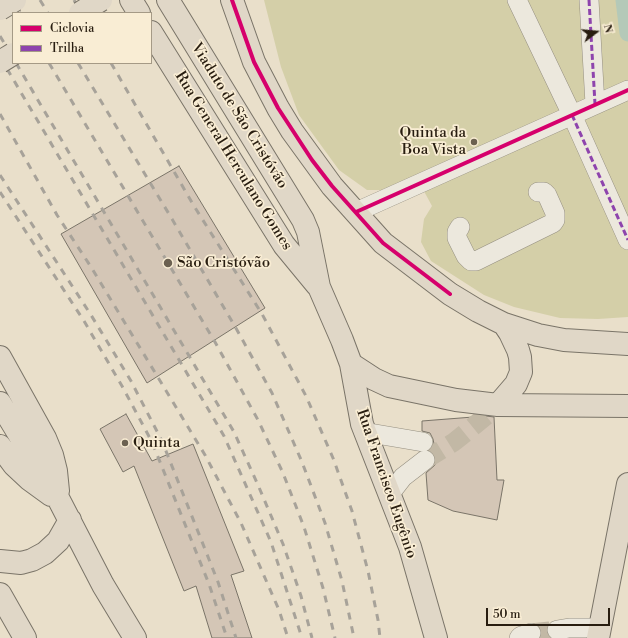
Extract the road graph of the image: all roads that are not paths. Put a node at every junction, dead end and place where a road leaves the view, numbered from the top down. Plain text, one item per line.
1 (15, 0) edge
2 (101, 0) edge
3 (131, 0) edge
4 (168, 0) edge
5 (232, 0) edge
6 (517, 0) edge
7 (589, 0) edge
8 (0, 9) edge
9 (82, 12) edge
10 (138, 12) edge
11 (152, 34) edge
12 (12, 55) edge
13 (0, 62) edge
14 (622, 92) edge
15 (595, 104) junction
16 (572, 115) junction
17 (538, 192) dead end
18 (356, 212) junction
19 (460, 227) dead end
20 (628, 240) edge
21 (319, 287) junction
22 (504, 324) junction
23 (605, 343) junction
24 (628, 344) edge
25 (0, 357) edge
26 (628, 361) edge
27 (351, 364) junction
28 (0, 403) edge
29 (628, 406) edge
30 (492, 410) junction
31 (364, 432) junction
32 (0, 446) edge
33 (628, 484) edge
34 (389, 495) junction
35 (59, 500) junction
36 (70, 520) junction
37 (0, 561) edge
38 (0, 594) edge
39 (557, 630) tunnel mouth
40 (599, 633) edge
41 (25, 638) edge
42 (135, 638) edge
43 (436, 638) edge

1 - 8 main road, bridge
2 - 9 main road, bridge
3 - 10 main road
4 - 21 main road, Viaduto de São Cristóvão
5 - 18 main road
6 - 16 street
7 - 15 street
11 - 21 main road, Rua General Herculano Gomes
12 - 13 main road, bridge
14 - 15 street
15 - 16 street
16 - 18 street
16 - 20 street
17 - 19 street
18 - 22 main road
21 - 27 main road, Rua Francisco Eugênio
22 - 23 main road
22 - 30 main road
23 - 24 main road
23 - 26 main road
25 - 35 main road
27 - 30 main road
27 - 31 main road, Rua Francisco Eugênio
28 - 35 main road
29 - 30 main road
31 - 34 main road, Rua Francisco Eugênio
31 - 34 street
32 - 35 main road
33 - 40 main road
34 - 43 main road, Rua Francisco Eugênio
35 - 36 main road
36 - 37 main road
36 - 42 main road
38 - 41 main road
39 - 40 street

